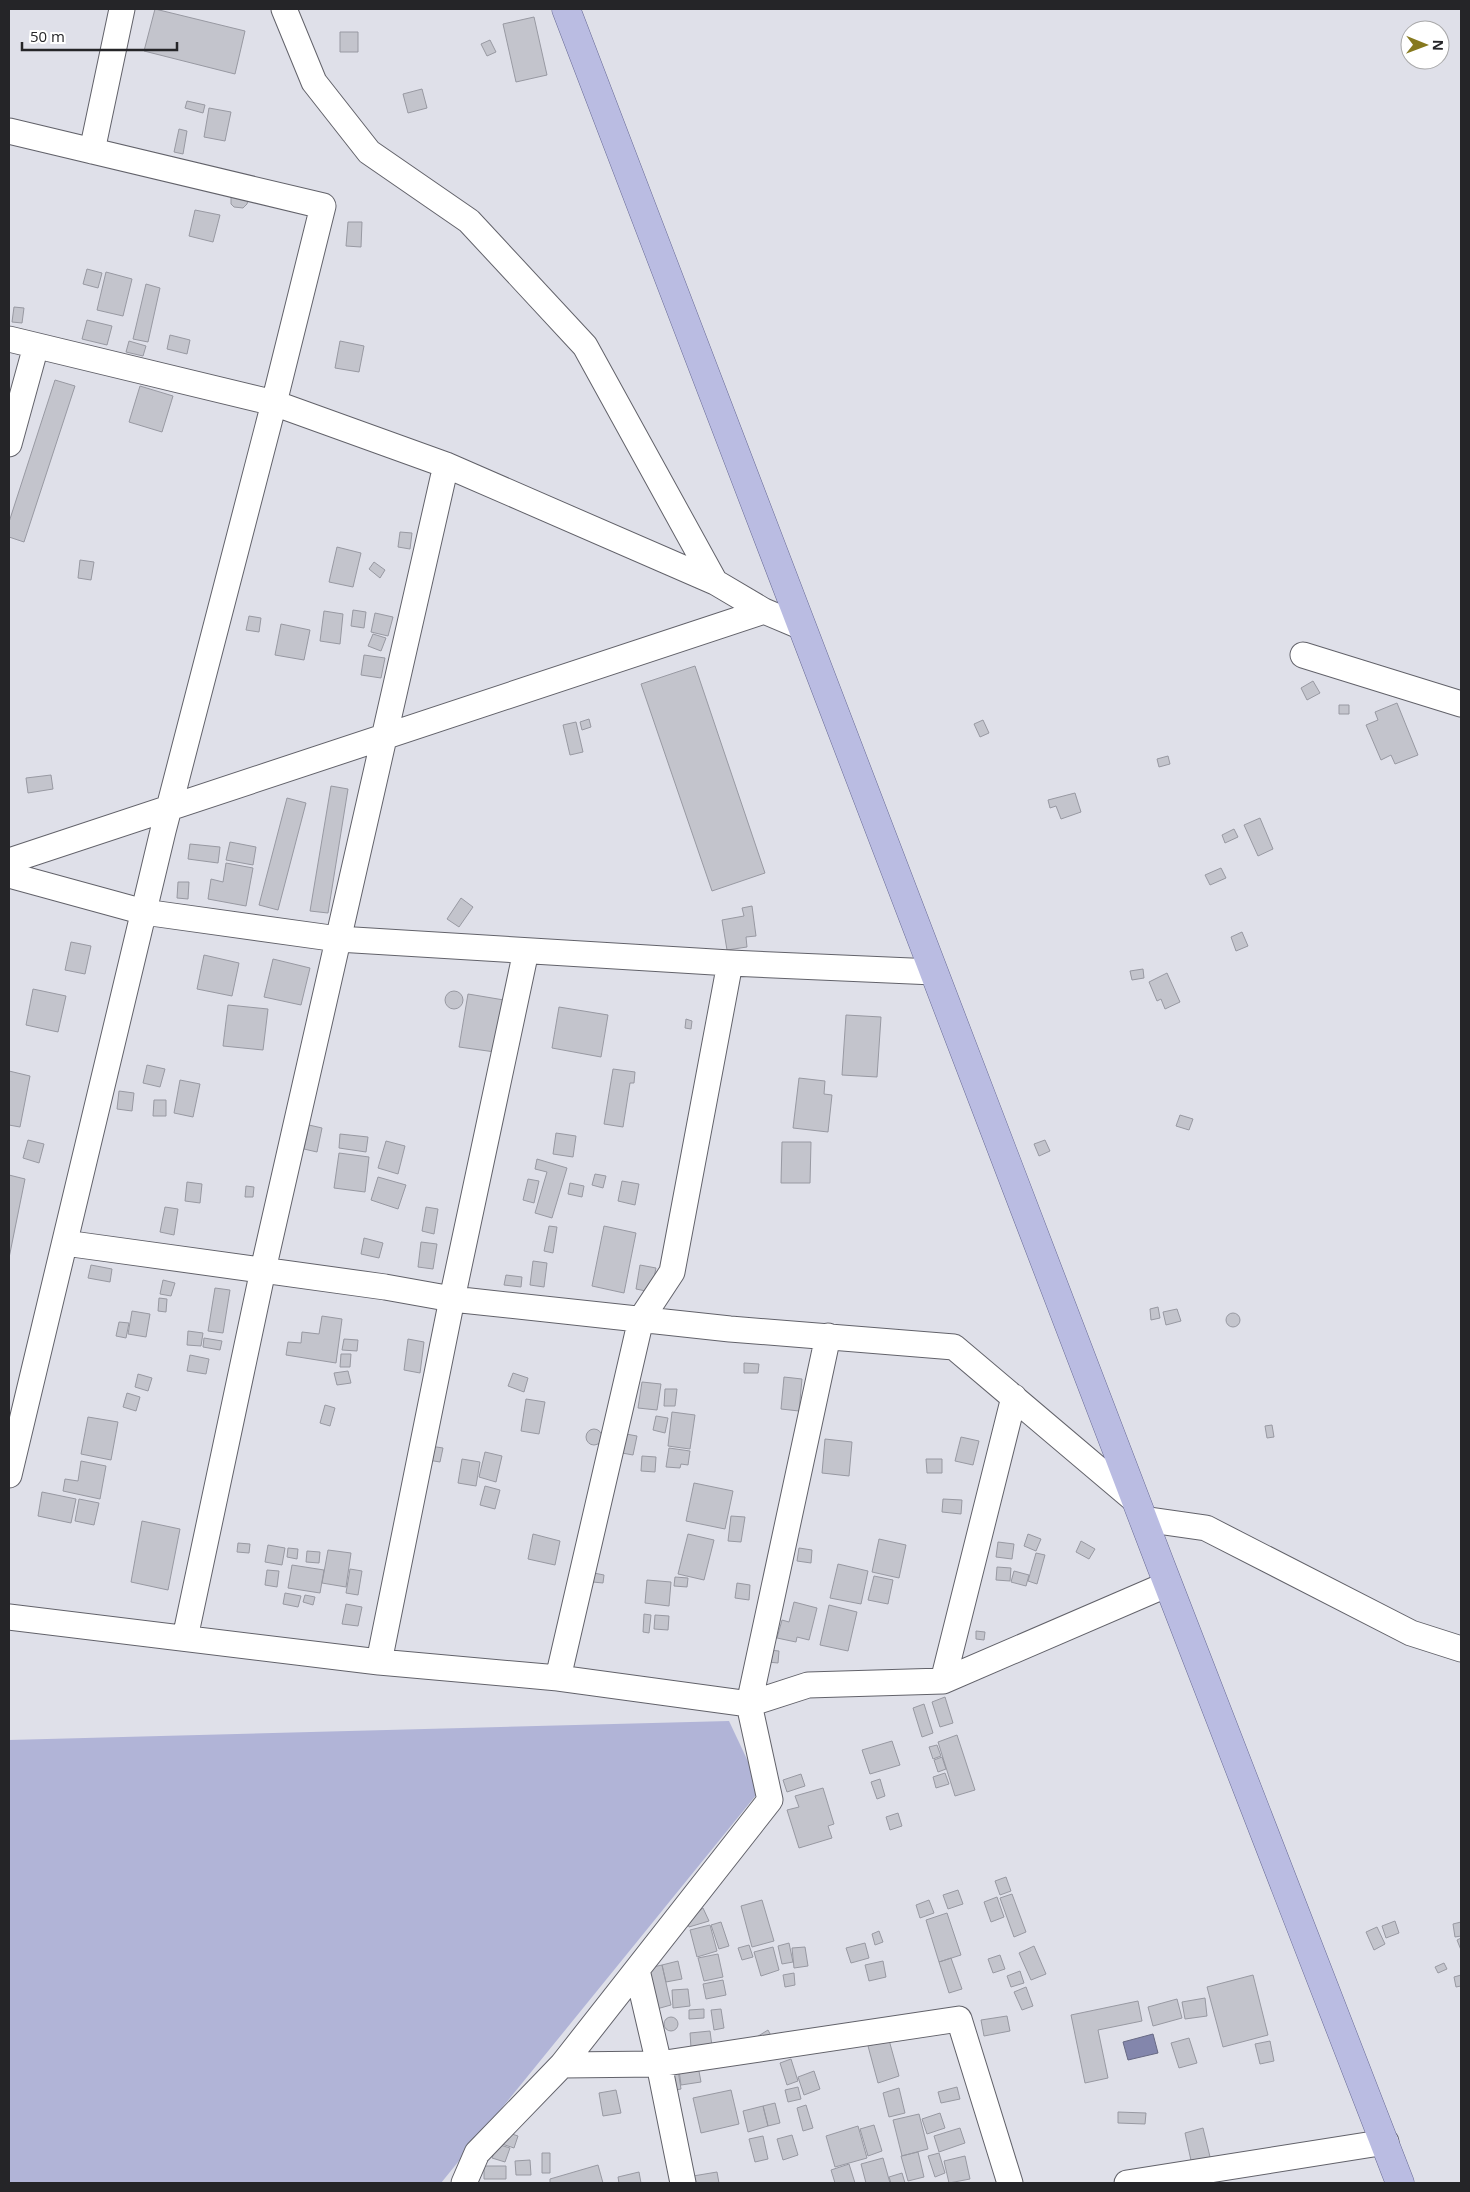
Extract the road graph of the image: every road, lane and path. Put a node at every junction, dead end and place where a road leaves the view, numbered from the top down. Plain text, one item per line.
1 (122, 9) edge
2 (284, 9) edge
3 (566, 9) edge
4 (9, 131) edge
5 (92, 151) junction
6 (9, 339) edge
7 (36, 346) junction
8 (274, 403) junction
9 (9, 444) edge
10 (446, 465) junction
11 (714, 582) junction
12 (764, 611) junction
13 (802, 627) junction
14 (1304, 655) dead end
15 (1461, 704) edge
16 (384, 736) junction
17 (168, 808) junction
18 (9, 861) edge
19 (9, 875) edge
20 (144, 912) junction
21 (338, 939) junction
22 (526, 951) junction
23 (730, 963) junction
24 (934, 972) junction
25 (65, 1243) junction
26 (263, 1270) junction
27 (452, 1299) junction
28 (641, 1319) junction
29 (828, 1336) junction
30 (1014, 1397) junction
31 (9, 1475) edge
32 (1140, 1510) junction
33 (1168, 1584) junction
34 (9, 1617) edge
35 (186, 1638) junction
36 (1461, 1649) edge
37 (379, 1662) junction
38 (558, 1678) junction
39 (943, 1681) junction
40 (748, 1704) junction
41 (637, 1970) junction
42 (659, 2064) junction
43 (562, 2065) junction
44 (1386, 2142) junction
45 (464, 2183) edge
46 (683, 2183) edge
47 (1010, 2183) edge
48 (1127, 2183) edge
49 (1400, 2183) edge

1 - 5 street
2 - 11 street
3 - 13 main road
4 - 5 street
5 - 8 street
6 - 7 street
7 - 8 street
7 - 9 street
8 - 10 street
8 - 17 street
10 - 11 street
10 - 16 street
11 - 12 street
12 - 13 street
12 - 16 street
13 - 24 main road
14 - 15 street
16 - 17 street
16 - 21 street
17 - 18 street
17 - 20 street
19 - 20 street
20 - 21 street
20 - 25 street
21 - 22 street
21 - 26 street
22 - 23 street
22 - 27 street
23 - 24 street
23 - 28 street
24 - 32 main road
25 - 26 street
25 - 31 street
26 - 27 street
26 - 35 street
27 - 28 street
27 - 37 street
28 - 29 street
28 - 38 street
29 - 30 street
29 - 40 street
30 - 32 street
30 - 39 street
32 - 33 main road
32 - 36 street
33 - 39 street
33 - 44 main road
34 - 35 street
35 - 37 street
37 - 38 street
38 - 40 street
39 - 40 street
40 - 41 street
41 - 42 street
41 - 43 street
42 - 43 street
42 - 46 street
42 - 47 street
43 - 45 street
44 - 48 street
44 - 49 main road

